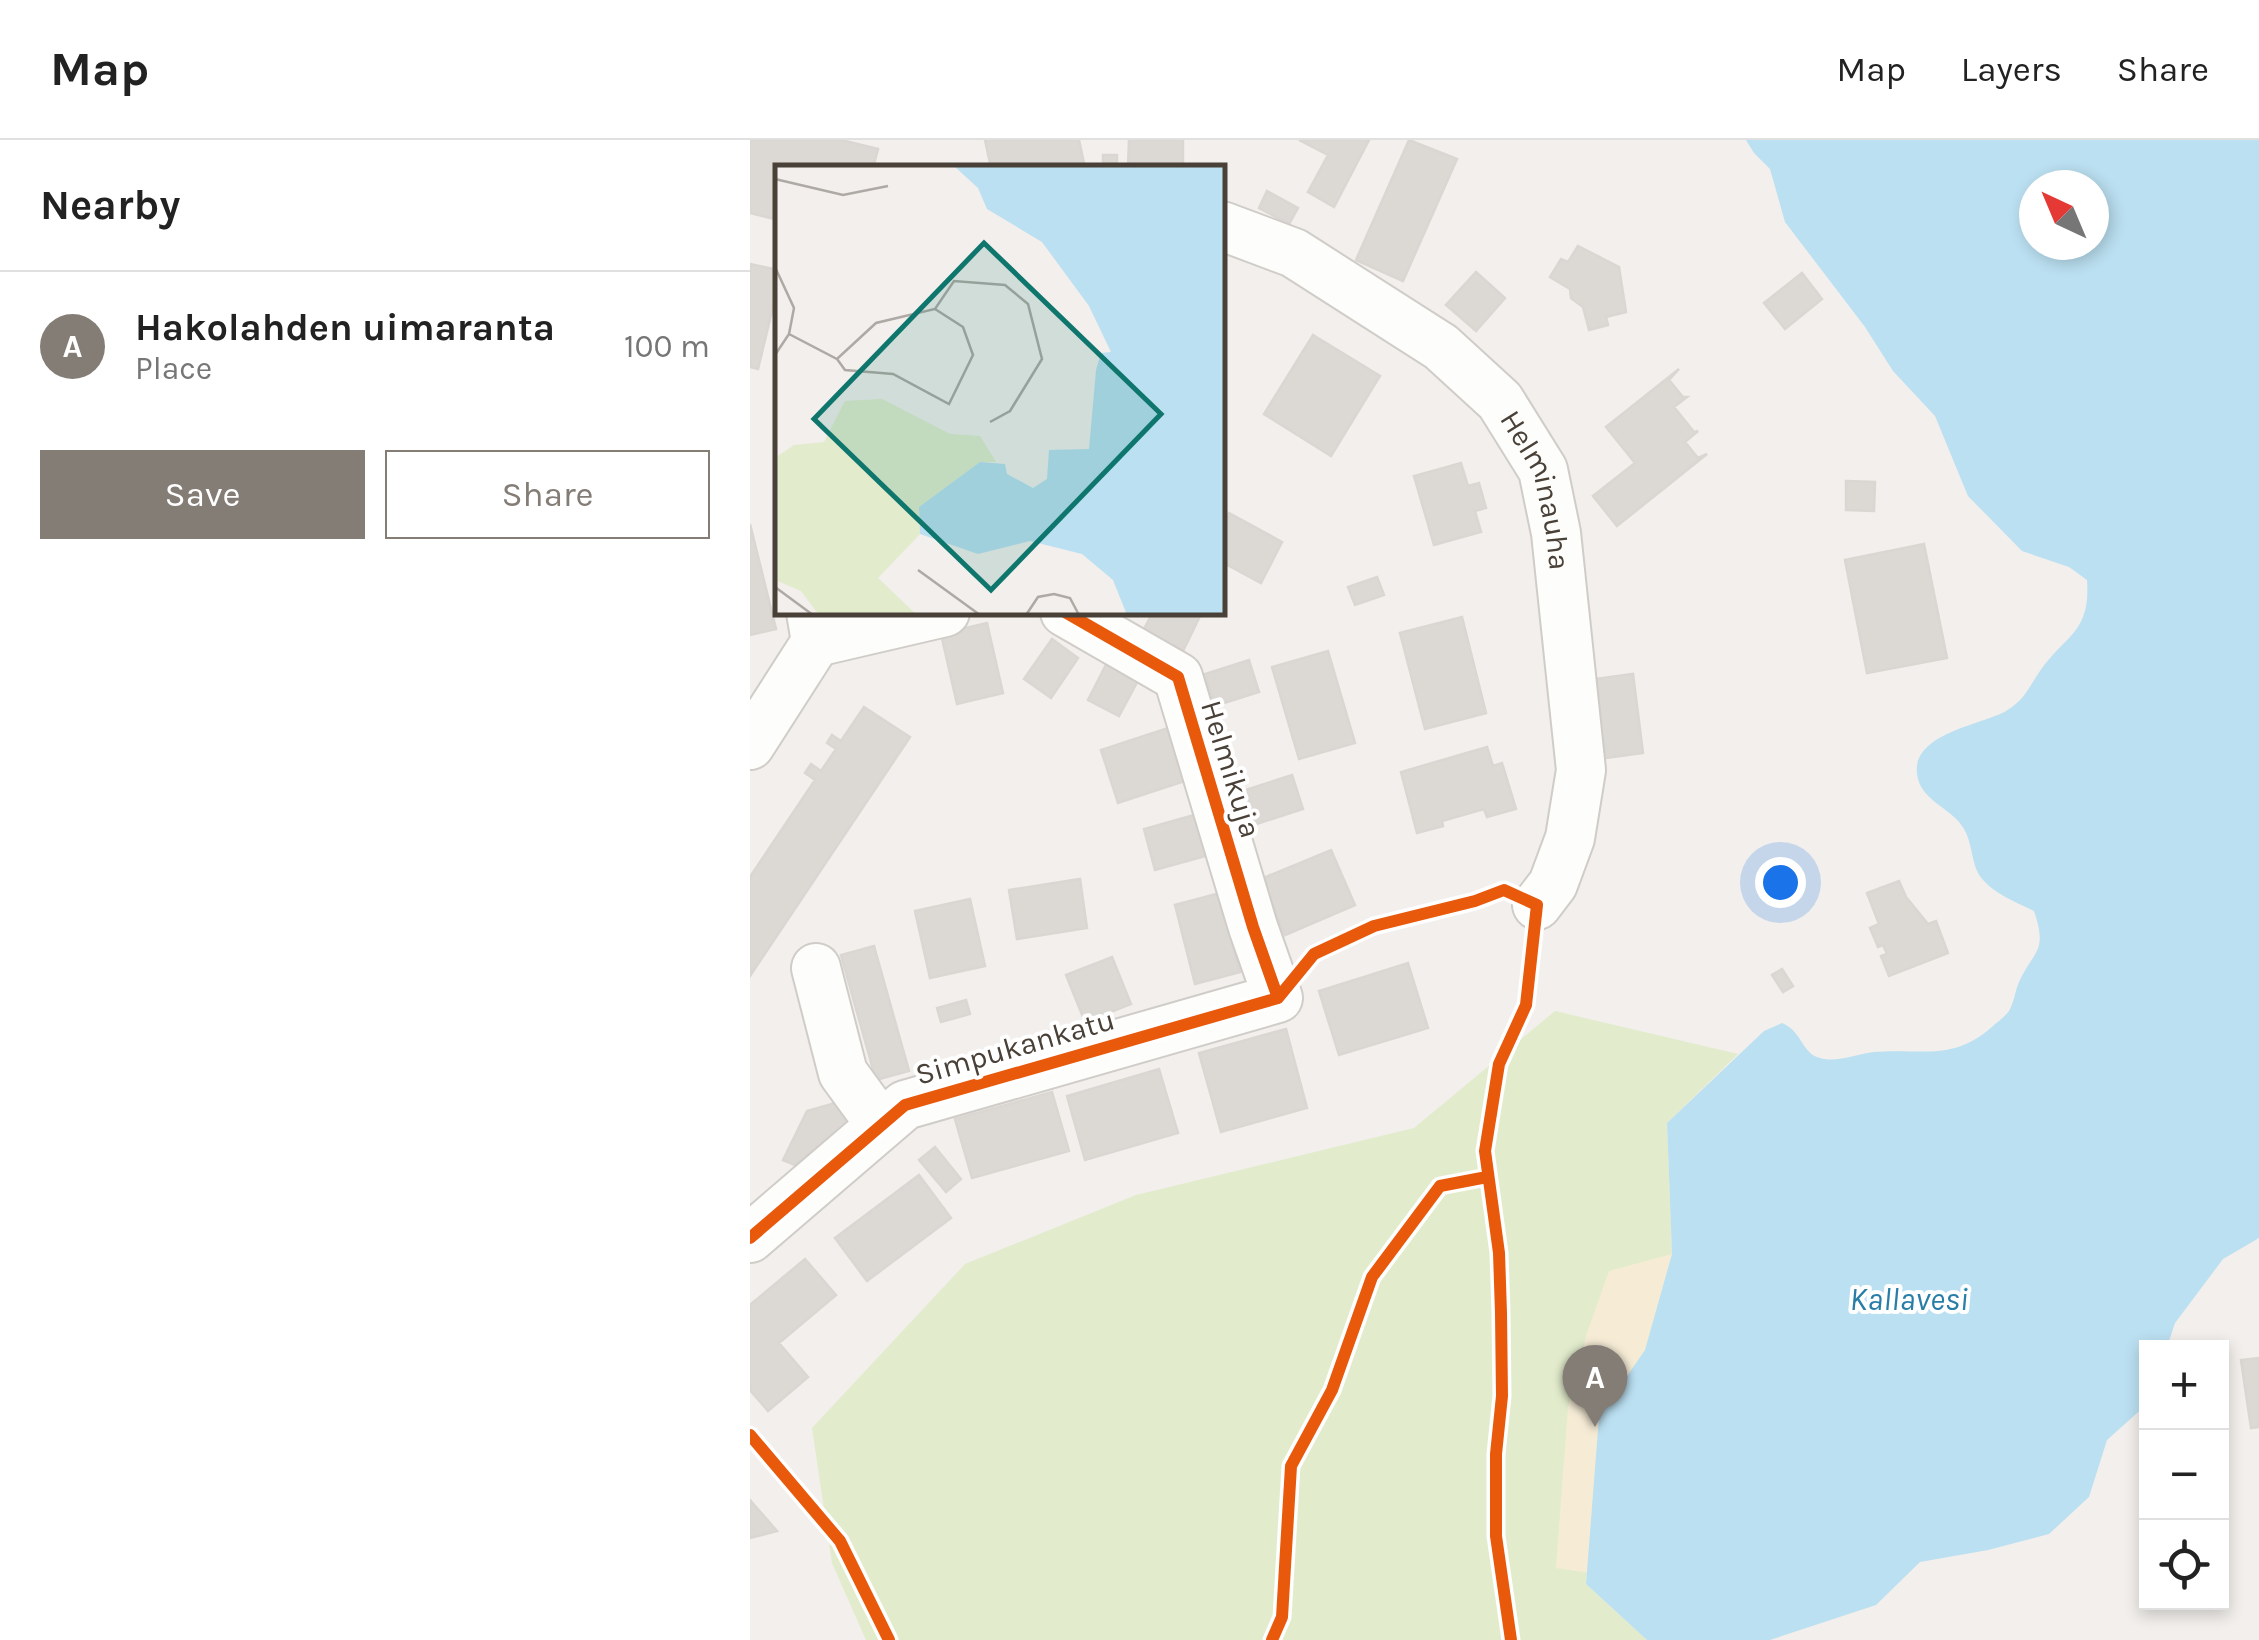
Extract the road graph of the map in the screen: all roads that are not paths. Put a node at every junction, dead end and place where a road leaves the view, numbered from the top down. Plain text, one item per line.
1 (1225, 227) edge
2 (919, 615) edge
3 (1070, 615) edge
4 (814, 627) edge
5 (750, 745) edge
6 (1537, 905) dead end
7 (816, 968) dead end
8 (1278, 998) joint
9 (881, 1126) junction
10 (750, 1238) edge

1 - 6 street, Helminauha
2 - 4 street
3 - 8 street, Helmikuja
4 - 5 street
7 - 9 street
8 - 9 street, Simpukankatu
9 - 10 street, Simpukankatu

